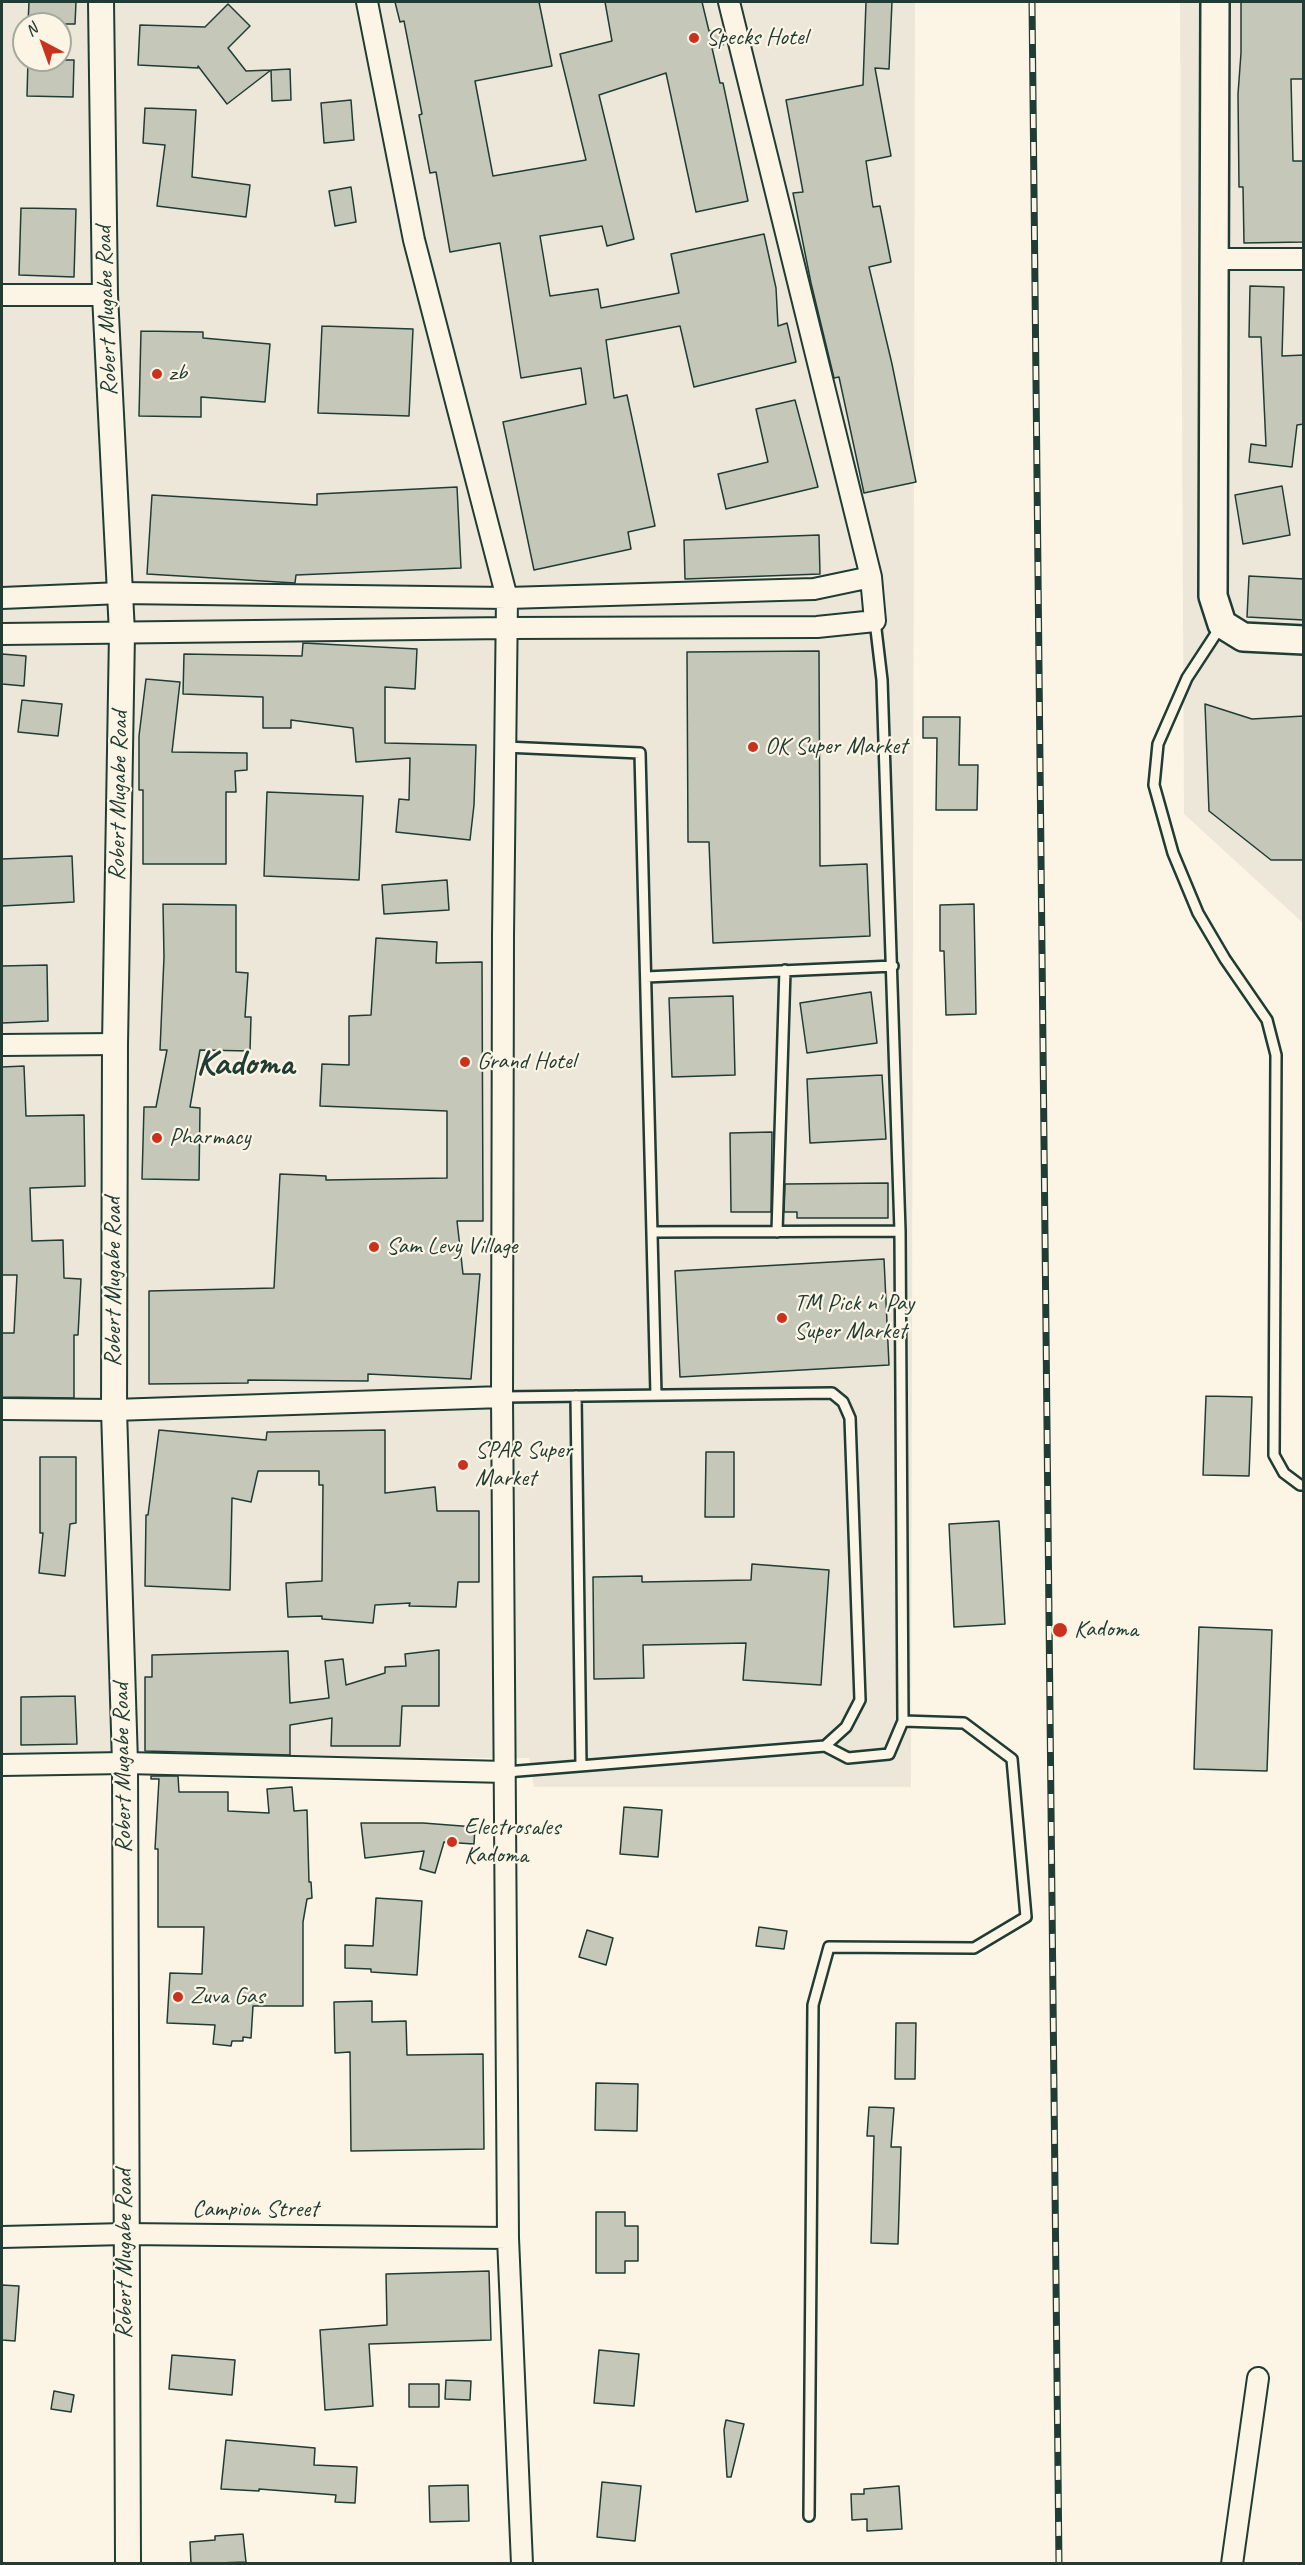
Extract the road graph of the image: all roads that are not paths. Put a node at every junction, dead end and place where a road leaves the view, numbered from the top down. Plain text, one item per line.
1 (101, 2) edge
2 (367, 2) edge
3 (729, 2) edge
4 (1215, 2) edge
5 (1215, 259) junction
6 (1304, 259) edge
7 (2, 295) edge
8 (105, 295) junction
9 (871, 577) junction
10 (121, 593) junction
11 (2, 598) edge
12 (507, 598) junction
13 (874, 621) junction
14 (1222, 624) junction
15 (507, 628) junction
16 (122, 633) junction
17 (2, 634) edge
18 (1304, 640) edge
19 (504, 747) junction
20 (893, 966) junction
21 (784, 970) junction
22 (645, 977) junction
23 (115, 1044) junction
24 (2, 1045) edge
25 (900, 1231) junction
26 (652, 1232) junction
27 (777, 1232) junction
28 (656, 1395) junction
29 (576, 1396) junction
30 (502, 1397) junction
31 (2, 1409) edge
32 (114, 1410) junction
33 (1304, 1485) edge
34 (903, 1721) junction
35 (825, 1746) junction
36 (125, 1763) junction
37 (2, 1765) edge
38 (581, 1766) junction
39 (506, 1772) junction
40 (125, 2234) junction
41 (2, 2237) edge
42 (508, 2238) junction
43 (1258, 2378) dead end
44 (809, 2516) dead end
45 (128, 2564) edge
46 (522, 2564) edge
47 (1232, 2564) edge

1 - 8 street, Robert Mugabe Road
2 - 12 street
3 - 9 street
4 - 5 main road
5 - 6 street
5 - 14 main road
7 - 8 street
8 - 10 street, Robert Mugabe Road
9 - 12 street
9 - 13 street
10 - 11 street
10 - 12 street
10 - 16 street, Robert Mugabe Road
12 - 15 street
13 - 15 street
13 - 20 lane
14 - 18 main road
14 - 33 lane
15 - 16 street
15 - 19 street
16 - 17 street
16 - 23 street, Robert Mugabe Road
19 - 22 lane
19 - 30 street
20 - 21 lane
20 - 25 lane
21 - 22 lane
21 - 27 lane
22 - 26 lane
23 - 24 street
23 - 32 street, Robert Mugabe Road
25 - 27 lane
25 - 34 lane
26 - 27 lane
26 - 28 lane
28 - 29 lane
28 - 35 lane
29 - 30 lane
29 - 38 lane
30 - 32 street
30 - 39 street
31 - 32 street
32 - 36 street, Robert Mugabe Road
34 - 35 lane
34 - 44 lane
35 - 38 lane
36 - 37 street
36 - 39 street
36 - 40 street, Robert Mugabe Road
38 - 39 lane
39 - 42 street
40 - 41 street, Campion Street
40 - 42 street, Campion Street
40 - 45 street, Robert Mugabe Road
42 - 46 street
43 - 47 street

